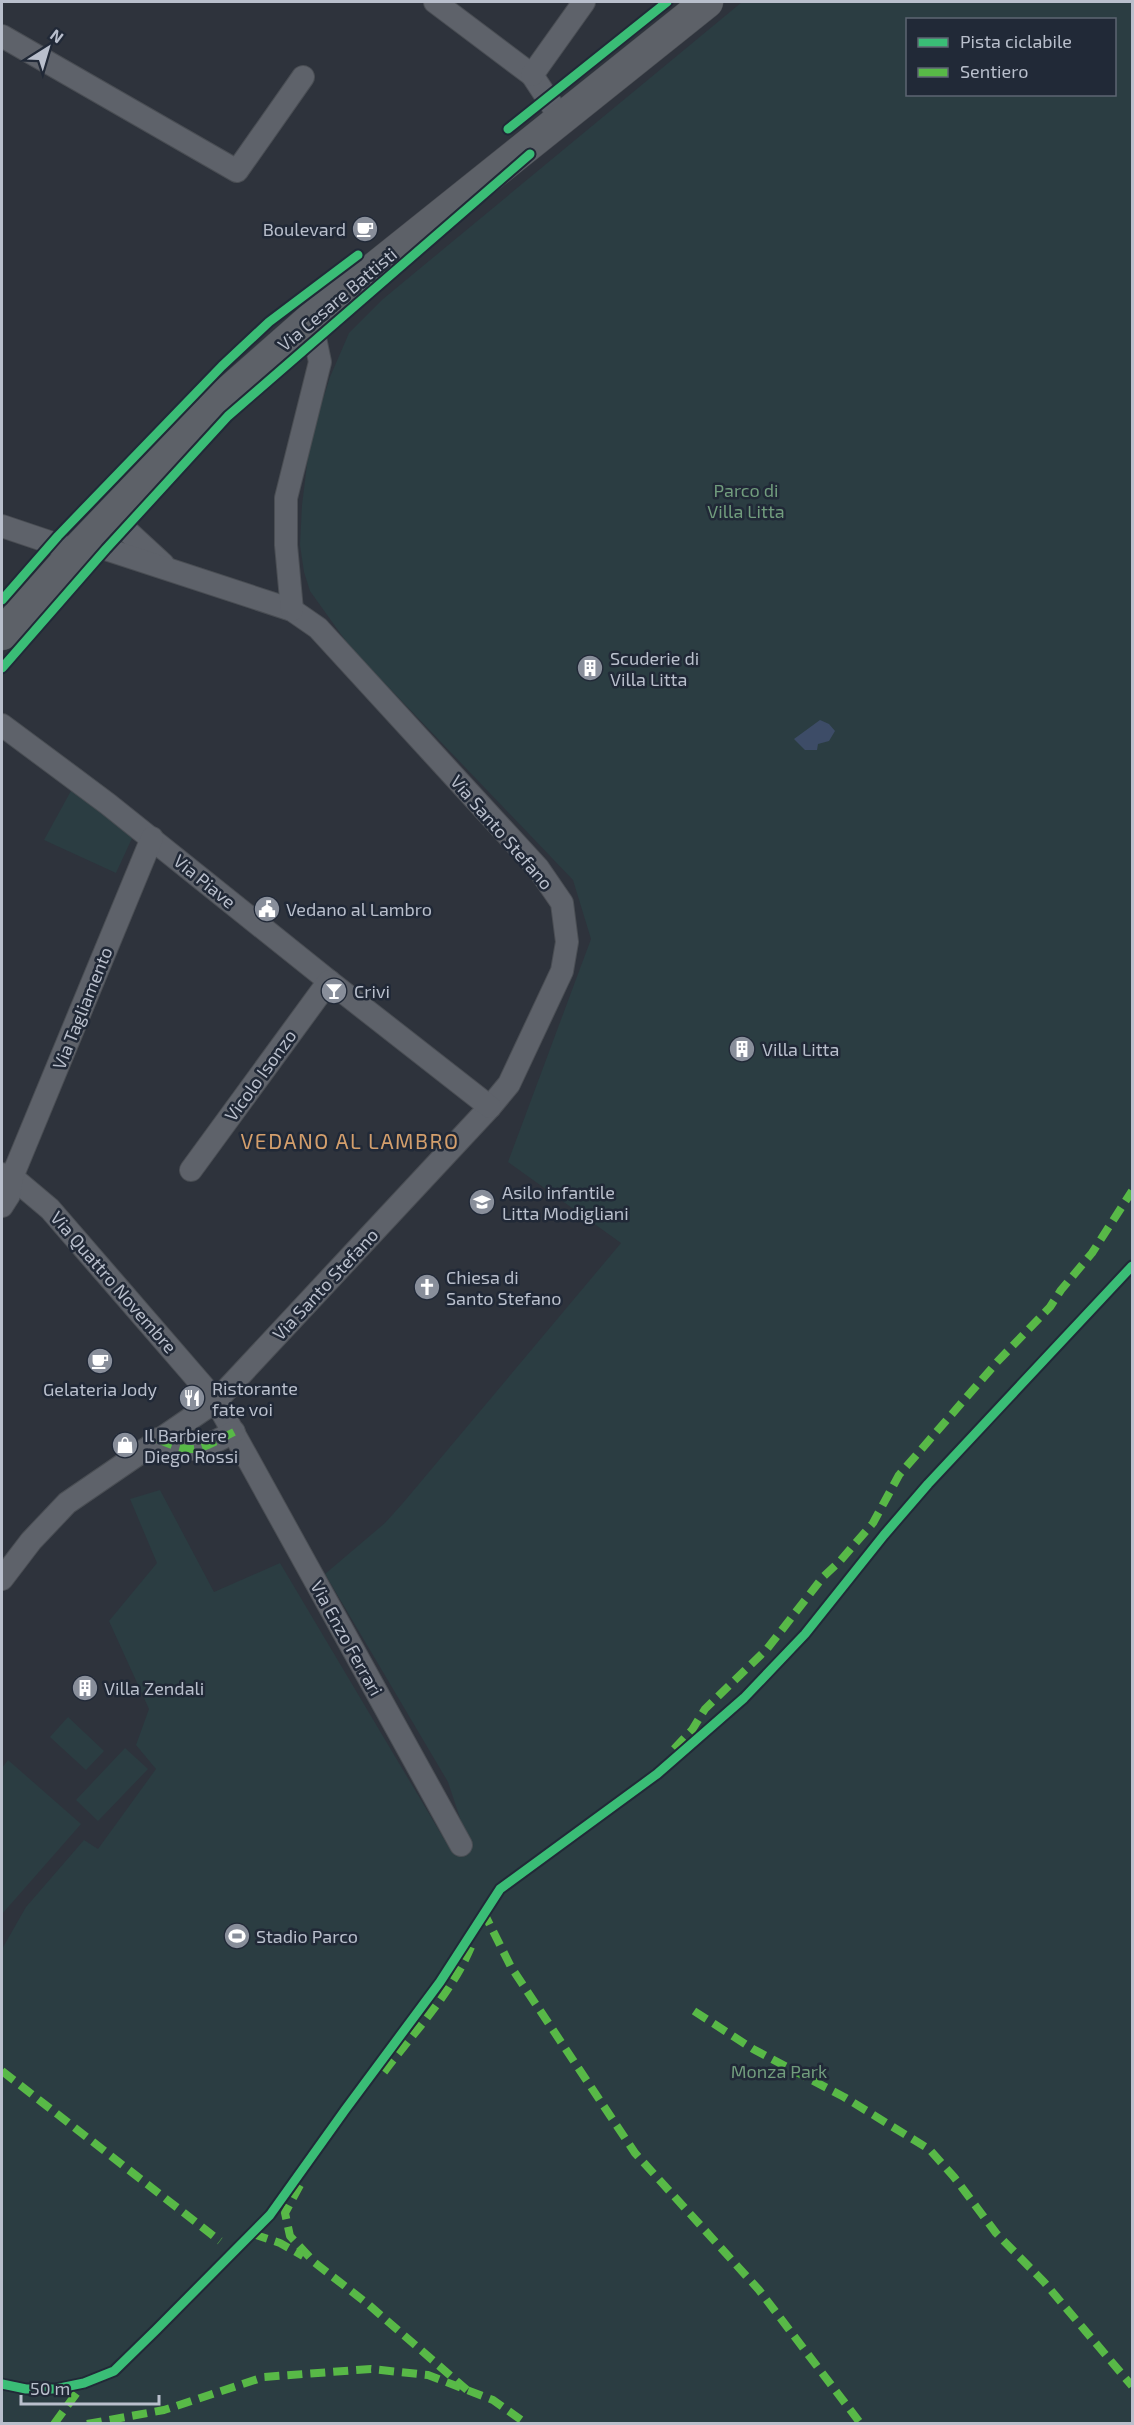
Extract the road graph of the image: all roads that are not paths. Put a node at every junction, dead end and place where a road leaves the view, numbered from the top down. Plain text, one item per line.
1 (435, 2) edge
2 (584, 2) edge
3 (707, 2) edge
4 (2, 36) edge
5 (532, 75) junction
6 (303, 78) dead end
7 (561, 118) junction
8 (311, 319) junction
9 (114, 510) junction
10 (2, 526) edge
11 (76, 551) junction
12 (168, 570) junction
13 (292, 610) junction
14 (2, 634) edge
15 (2, 725) edge
16 (152, 838) junction
17 (328, 981) junction
18 (490, 1107) junction
19 (191, 1170) dead end
20 (7, 1175) edge
21 (2, 1206) edge
22 (216, 1401) junction
23 (234, 1432) junction
24 (158, 1439) junction
25 (2, 1579) edge
26 (461, 1845) dead end

1 - 5 street
2 - 5 street
3 - 7 main road, Via Cesare Battisti
4 - 6 street
5 - 7 street
7 - 8 main road, Via Cesare Battisti
8 - 9 main road, Via Cesare Battisti
8 - 13 street
9 - 11 main road, Via Cesare Battisti
9 - 12 street
10 - 11 street
11 - 12 street, Via Santo Stefano
11 - 14 main road, Via Cesare Battisti
12 - 13 street, Via Santo Stefano
13 - 18 street, Via Santo Stefano
15 - 16 street, Via Piave
16 - 17 street, Via Piave
16 - 20 street, Via Tagliamento
17 - 18 street, Via Piave
17 - 19 street, Vicolo Isonzo
18 - 22 street, Via Santo Stefano
20 - 21 street, Via Tagliamento
20 - 22 street, Via Quattro Novembre
22 - 23 street, Via Quattro Novembre
22 - 24 street, Via Santo Stefano
23 - 24 street
23 - 26 street, Via Enzo Ferrari
24 - 25 street, Via Santo Stefano

